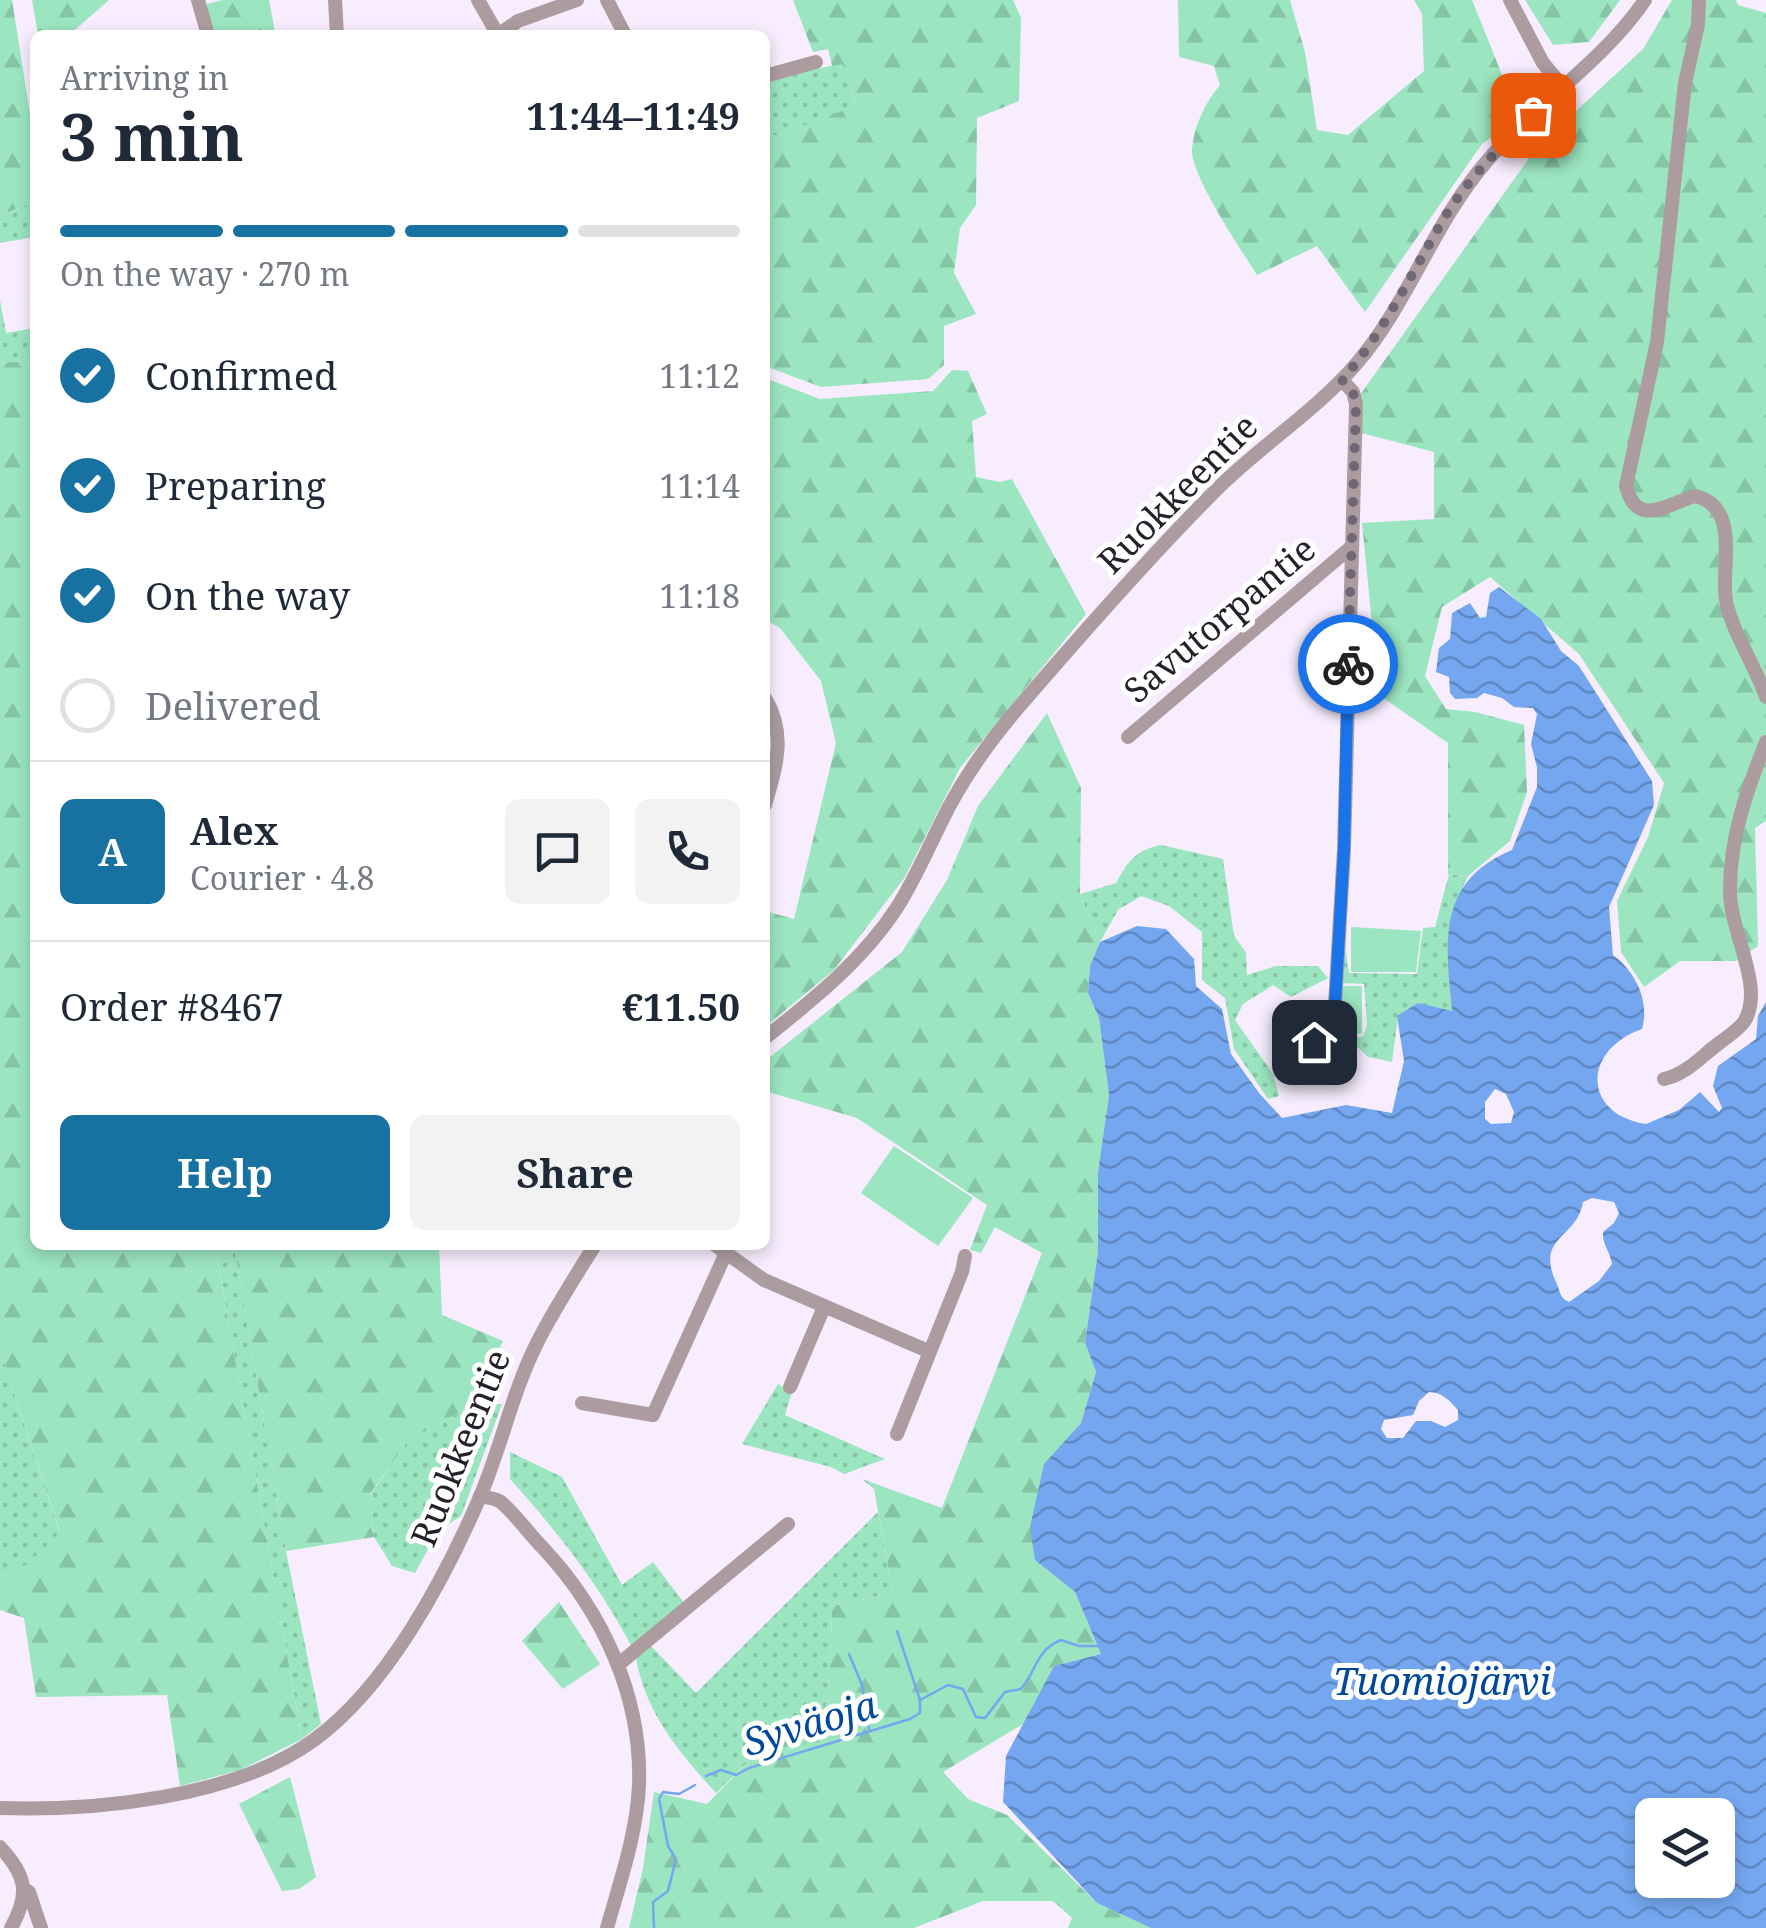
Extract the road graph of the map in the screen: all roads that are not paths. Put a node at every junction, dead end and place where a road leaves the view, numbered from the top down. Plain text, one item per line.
1 (198, 0) edge
2 (336, 0) edge
3 (478, 0) edge
4 (577, 0) edge
5 (608, 0) edge
6 (1510, 0) edge
7 (1645, 0) edge
8 (1699, 0) edge
9 (207, 30) edge
10 (338, 30) edge
11 (495, 30) edge
12 (506, 30) edge
13 (623, 30) edge
14 (816, 62) dead end
15 (770, 75) edge
16 (1564, 88) junction
17 (1342, 380) junction
18 (1350, 548) junction
19 (1766, 697) edge
20 (770, 708) edge
21 (1128, 737) dead end
22 (1766, 742) edge
23 (770, 784) edge
24 (770, 1034) edge
25 (1314, 1042) dead end
26 (1664, 1080) dead end
27 (592, 1250) edge
28 (720, 1250) edge
29 (964, 1256) dead end
30 (824, 1308) junction
31 (928, 1351) junction
32 (790, 1387) dead end
33 (582, 1403) dead end
34 (896, 1434) dead end
35 (480, 1496) junction
36 (788, 1524) dead end
37 (619, 1664) junction
38 (0, 1808) edge
39 (0, 1847) edge
40 (25, 1890) junction
41 (11, 1928) edge
42 (41, 1928) edge
43 (607, 1928) edge

1 - 9 street
2 - 10 street
3 - 11 street
4 - 12 street
5 - 13 street
6 - 16 street
7 - 16 street, Ruokkeentie
8 - 19 street
14 - 15 street
16 - 17 street, Ruokkeentie
17 - 18 street
17 - 24 street, Ruokkeentie
18 - 21 street, Savutorpantie
18 - 25 street
20 - 23 street
22 - 26 street
27 - 35 street, Ruokkeentie
28 - 30 street
28 - 33 street
29 - 31 street
30 - 31 street
30 - 32 street
31 - 34 street
35 - 37 street
35 - 38 street, Ruokkeentie
36 - 37 street
37 - 43 street
39 - 40 street
40 - 41 street
40 - 42 street

